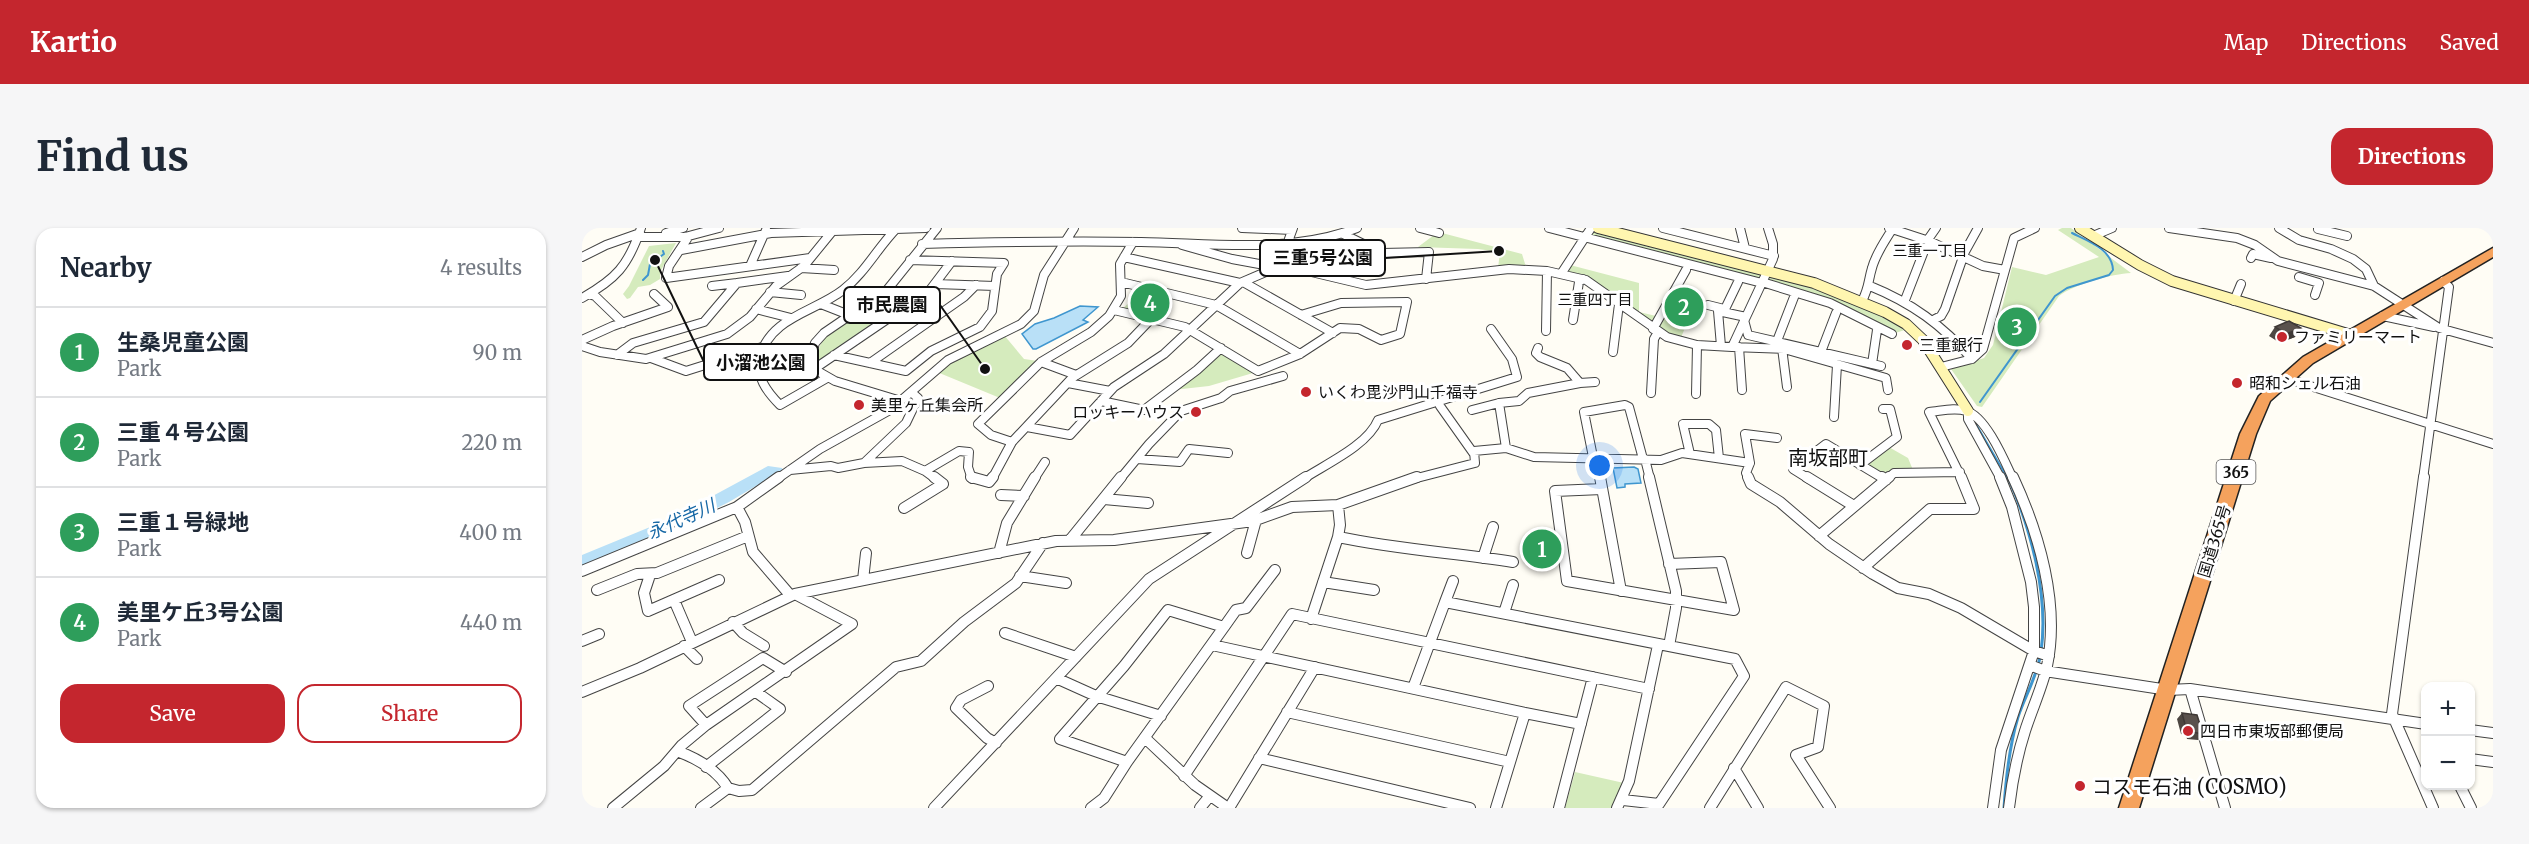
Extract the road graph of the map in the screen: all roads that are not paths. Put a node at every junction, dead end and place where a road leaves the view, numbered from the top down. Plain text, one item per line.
1 (683, 228) edge
2 (719, 228) edge
3 (926, 228) edge
4 (938, 228) edge
5 (1074, 228) edge
6 (1242, 228) edge
7 (1357, 228) edge
8 (1420, 228) edge
9 (1549, 228) edge
10 (1591, 228) edge
11 (1598, 228) edge
12 (1664, 228) edge
13 (1740, 228) edge
14 (1768, 228) edge
15 (1892, 228) edge
16 (1936, 228) edge
17 (1977, 228) edge
18 (2035, 228) edge
19 (2080, 228) edge
20 (2112, 228) edge
21 (2169, 228) edge
22 (2280, 228) edge
23 (2318, 228) edge
24 (896, 229) edge
25 (1293, 229) edge
26 (834, 230) edge
27 (766, 231) edge
28 (641, 233) edge
29 (1439, 233) dead end
30 (1343, 234) junction
31 (2093, 236) junction
32 (2347, 236) dead end
33 (685, 237) junction
34 (1585, 237) junction
35 (1065, 241) junction
36 (1929, 241) junction
37 (1132, 242) junction
38 (1181, 242) junction
39 (922, 244) junction
40 (1287, 244) junction
41 (2316, 245) junction
42 (1745, 248) junction
43 (681, 250) junction
44 (2493, 252) edge
45 (2286, 253) dead end
46 (1774, 256) junction
47 (582, 257) edge
48 (1124, 257) junction
49 (1963, 257) junction
50 (810, 258) junction
51 (2251, 258) dead end
52 (2273, 259) junction
53 (2312, 259) dead end
54 (910, 260) junction
55 (952, 261) junction
56 (2283, 262) junction
57 (750, 266) junction
58 (1279, 266) junction
59 (801, 268) junction
60 (834, 270) dead end
61 (1686, 270) dead end
62 (2005, 270) junction
63 (2308, 270) junction
64 (1547, 271) junction
65 (1767, 271) junction
66 (1561, 273) junction
67 (792, 275) junction
68 (2300, 277) dead end
69 (1426, 279) junction
70 (1583, 279) junction
71 (2443, 281) junction
72 (1120, 282) junction
73 (1738, 282) dead end
74 (1762, 282) junction
75 (737, 283) junction
76 (1241, 283) junction
77 (935, 284) junction
78 (2241, 284) dead end
79 (976, 285) junction
80 (711, 286) dead end
81 (995, 286) junction
82 (1870, 286) junction
83 (2374, 286) junction
84 (770, 292) junction
85 (654, 294) dead end
86 (801, 295) dead end
87 (2315, 295) dead end
88 (586, 296) edge
89 (1794, 297) dead end
90 (1905, 300) junction
91 (1862, 301) junction
92 (2234, 301) junction
93 (820, 304) junction
94 (1620, 304) junction
95 (1216, 305) junction
96 (1708, 305) dead end
97 (2402, 305) junction
98 (756, 309) junction
99 (1725, 309) junction
100 (1114, 310) junction
101 (1836, 313) dead end
102 (849, 315) junction
103 (1301, 315) junction
104 (2383, 316) junction
105 (1746, 317) junction
106 (791, 318) junction
107 (1151, 319) junction
108 (1935, 319) junction
109 (1573, 320) dead end
110 (623, 323) junction
111 (2441, 328) junction
112 (1190, 329) junction
113 (1491, 329) dead end
114 (1877, 330) dead end
115 (1546, 331) dead end
116 (1655, 331) junction
117 (1333, 333) junction
118 (1892, 334) dead end
119 (2351, 336) junction
120 (582, 340) edge
121 (1776, 341) junction
122 (2493, 343) edge
123 (1697, 345) junction
124 (582, 346) edge
125 (1721, 346) junction
126 (762, 347) junction
127 (1736, 347) junction
128 (1221, 348) junction
129 (1538, 348) dead end
130 (1782, 348) junction
131 (1613, 352) dead end
132 (1821, 352) junction
133 (1300, 354) junction
134 (617, 355) junction
135 (834, 355) junction
136 (651, 358) junction
137 (1972, 359) junction
138 (1041, 362) junction
139 (870, 363) junction
140 (1872, 364) junction
141 (1837, 365) junction
142 (1881, 366) dead end
143 (1941, 367) junction
144 (814, 369) junction
145 (1076, 375) junction
146 (1283, 376) dead end
147 (827, 378) junction
148 (2285, 378) junction
149 (1595, 382) dead end
150 (1068, 383) junction
151 (1580, 383) junction
152 (1787, 387) dead end
153 (1742, 390) dead end
154 (1888, 390) dead end
155 (1110, 391) junction
156 (910, 392) junction
157 (1651, 393) dead end
158 (1696, 394) dead end
159 (901, 401) junction
160 (1101, 401) junction
161 (1499, 403) junction
162 (1440, 406) dead end
163 (1882, 409) dead end
164 (1472, 410) dead end
165 (1968, 411) junction
166 (1834, 417) dead end
167 (2431, 425) junction
168 (1027, 427) junction
169 (1777, 438) dead end
170 (1012, 441) junction
171 (2493, 444) edge
172 (1506, 448) junction
173 (1228, 453) dead end
174 (1474, 454) junction
175 (1690, 454) junction
176 (1595, 457) junction
177 (1719, 458) junction
178 (1137, 459) junction
179 (1644, 459) junction
180 (1045, 462) dead end
181 (1750, 462) junction
182 (864, 463) junction
183 (1860, 465) junction
184 (790, 470) junction
185 (926, 471) junction
186 (1960, 472) junction
187 (1886, 480) junction
188 (1602, 489) junction
189 (1001, 495) dead end
190 (1024, 496) junction
191 (1104, 499) junction
192 (1148, 503) dead end
193 (1338, 505) junction
194 (737, 507) junction
195 (1854, 507) junction
196 (904, 508) dead end
197 (1256, 520) junction
198 (1233, 524) junction
199 (1493, 527) dead end
200 (748, 536) junction
201 (1819, 536) junction
202 (1338, 537) junction
203 (1070, 540) junction
204 (1043, 543) junction
205 (866, 553) dead end
206 (999, 553) junction
207 (1247, 553) dead end
208 (1484, 558) junction
209 (1513, 562) dead end
210 (1669, 564) junction
211 (1863, 568) junction
212 (1275, 570) dead end
213 (582, 571) edge
214 (650, 575) junction
215 (1020, 576) junction
216 (719, 580) dead end
217 (863, 580) junction
218 (1454, 581) dead end
219 (1323, 582) junction
220 (1066, 583) dead end
221 (1513, 585) dead end
222 (1374, 590) dead end
223 (597, 591) dead end
224 (1621, 591) junction
225 (793, 594) junction
226 (674, 600) junction
227 (1676, 600) junction
228 (1445, 602) junction
229 (1504, 614) junction
230 (1311, 619) junction
231 (734, 622) junction
232 (1224, 627) junction
233 (1005, 633) dead end
234 (599, 634) dead end
235 (582, 641) edge
236 (1430, 643) junction
237 (688, 644) junction
238 (1212, 645) junction
239 (1663, 645) junction
240 (764, 646) dead end
241 (2034, 651) junction
242 (1264, 656) junction
243 (2049, 656) junction
244 (1076, 657) junction
245 (697, 659) dead end
246 (2030, 665) junction
247 (1315, 667) junction
248 (2045, 671) junction
249 (786, 672) junction
250 (1593, 677) junction
251 (1056, 678) junction
252 (988, 686) dead end
253 (1413, 688) junction
254 (1649, 689) junction
255 (2190, 689) junction
256 (2168, 690) junction
257 (582, 692) edge
258 (756, 692) junction
259 (1096, 696) junction
260 (1287, 712) junction
261 (1525, 712) junction
262 (1161, 716) junction
263 (2393, 719) junction
264 (2421, 723) edge
265 (1581, 724) junction
266 (706, 725) junction
267 (2475, 731) edge
268 (2493, 733) edge
269 (1145, 738) junction
270 (996, 743) junction
271 (2001, 750) junction
272 (677, 751) junction
273 (2018, 757) junction
274 (1259, 758) junction
275 (2475, 760) edge
276 (1127, 762) junction
277 (1510, 762) junction
278 (2493, 762) edge
279 (706, 767) junction
280 (1734, 768) junction
281 (1184, 776) junction
282 (728, 788) junction
283 (2462, 790) edge
284 (1209, 797) junction
285 (1620, 804) edge
286 (613, 808) edge
287 (701, 808) edge
288 (934, 808) edge
289 (1091, 808) edge
290 (1200, 808) edge
291 (1228, 808) edge
292 (1470, 808) edge
293 (1496, 808) edge
294 (1559, 808) edge
295 (1710, 808) edge
296 (1758, 808) edge
297 (1830, 808) edge
298 (1993, 808) edge
299 (2009, 808) edge
300 (2129, 808) edge
301 (2225, 808) edge
302 (2433, 808) edge
303 (2471, 808) edge

1 - 28 street
2 - 33 street
3 - 24 street
4 - 39 street
5 - 35 street
6 - 25 street
7 - 30 street
8 - 29 street
9 - 34 street
10 - 34 street
11 - 65 street
12 - 42 street
13 - 42 street
14 - 46 street
15 - 36 street
15 - 82 street
16 - 36 street
17 - 49 street
18 - 62 street
19 - 31 street
20 - 31 street
21 - 52 street
22 - 41 street
23 - 32 street
23 - 41 street
24 - 26 street
24 - 93 street
25 - 40 street
26 - 27 street
26 - 50 street
27 - 43 street
27 - 57 street
28 - 33 street
28 - 47 street
28 - 88 street
30 - 40 street
30 - 69 street
31 - 92 street
33 - 43 street
34 - 66 street
34 - 74 street
35 - 37 street
35 - 39 street
35 - 156 street
36 - 49 street
36 - 90 street
37 - 38 street
37 - 48 street
38 - 40 street
38 - 58 street
39 - 54 street
40 - 58 street
41 - 83 street
42 - 46 street
43 - 57 street
44 - 71 highway, 国道365号 / 365
45 - 56 street
46 - 65 street
48 - 72 street
48 - 76 street
49 - 62 street
49 - 108 street
50 - 57 street
50 - 59 street
51 - 52 street
52 - 56 street
53 - 63 street
54 - 55 street
54 - 102 street
55 - 77 street
55 - 81 street
56 - 63 street
58 - 69 street
58 - 76 street
59 - 60 street
59 - 67 street
61 - 116 street
62 - 137 street
63 - 83 street
64 - 66 street
64 - 69 street
64 - 115 street
65 - 74 street
65 - 91 street
66 - 70 street
67 - 75 street
67 - 84 street
68 - 87 street
70 - 94 street
70 - 109 street
71 - 97 highway, 国道365号 / 365
71 - 111 street
72 - 95 street
72 - 100 street
73 - 99 street
74 - 105 street
74 - 118 street
75 - 80 street
75 - 134 street
76 - 95 street
76 - 103 street
77 - 79 street
77 - 135 street
78 - 92 street
79 - 81 street
79 - 139 street
81 - 139 street
82 - 90 street
82 - 91 street
83 - 97 street
84 - 86 street
84 - 98 street
85 - 110 street
88 - 110 street
89 - 121 street
90 - 108 street
91 - 143 street
92 - 119 street
93 - 102 street
93 - 106 street
94 - 116 street
94 - 131 street
95 - 112 street
95 - 133 street
96 - 99 street
97 - 104 highway, 国道365号 / 365
97 - 111 street
98 - 106 street
98 - 136 street
99 - 105 street
100 - 107 street
100 - 138 street
101 - 132 street
102 - 144 street
103 - 117 street
103 - 117 street
104 - 111 street
104 - 119 highway, 国道365号 / 365
105 - 121 street
105 - 125 street
105 - 127 street
106 - 126 street
107 - 112 street
107 - 145 street
108 - 137 street
110 - 120 street
111 - 122 street
111 - 167 street
112 - 128 street
112 - 155 street
113 - 198 street
114 - 140 street
116 - 123 street
116 - 157 street
117 - 133 street
119 - 148 highway, 国道365号 / 365
121 - 132 street
123 - 125 street
123 - 158 street
124 - 134 street
125 - 127 street
126 - 136 street
126 - 147 street
127 - 130 street
127 - 153 street
128 - 133 street
128 - 160 street
129 - 151 street
130 - 141 street
130 - 152 street
132 - 140 street
134 - 136 street
135 - 139 street
135 - 144 street
137 - 143 street
138 - 145 street
138 - 170 street
140 - 142 street
141 - 154 street
141 - 166 street
143 - 165 street
144 - 147 street
145 - 150 street
146 - 178 street
147 - 159 street
148 - 167 street
148 - 256 highway, 国道365号 / 365
149 - 151 street
150 - 155 street
150 - 168 street
151 - 161 street
155 - 160 street
156 - 159 street
156 - 182 street
159 - 184 street
160 - 168 street
161 - 164 street
161 - 172 street
162 - 174 street
163 - 183 street
165 - 186 street
165 - 241 street
165 - 243 street
167 - 171 street
167 - 263 street
168 - 170 street
169 - 181 street
170 - 185 street
172 - 174 street
172 - 176 street
173 - 178 street
174 - 193 street
175 - 177 street
175 - 177 street
175 - 179 street
176 - 179 street
176 - 179 street
176 - 188 street
177 - 181 street
178 - 191 street
179 - 210 street
180 - 190 street
181 - 201 street
182 - 184 street
182 - 185 street
183 - 187 street
183 - 195 street
184 - 194 street
185 - 196 street
186 - 187 street
186 - 211 street
187 - 195 street
188 - 224 street
188 - 224 street
189 - 190 street
190 - 206 street
191 - 192 street
191 - 203 street
193 - 197 street
193 - 202 street
194 - 200 street
194 - 213 street
195 - 201 street
197 - 198 street
197 - 207 street
198 - 203 street
198 - 244 street
199 - 208 street
200 - 214 street
200 - 225 street
201 - 211 street
202 - 208 street
202 - 219 street
203 - 204 street
204 - 206 street
204 - 215 street
205 - 217 street
206 - 217 street
208 - 209 street
210 - 227 street
210 - 227 street
211 - 241 street
212 - 232 street
214 - 223 street
214 - 226 street
215 - 220 street
215 - 282 street
216 - 226 street
217 - 225 street
218 - 228 street
219 - 222 street
219 - 230 street
221 - 229 street
224 - 227 street
225 - 231 street
225 - 249 street
226 - 237 street
227 - 239 street
228 - 229 street
228 - 236 street
229 - 239 street
230 - 236 street
230 - 242 street
231 - 237 street
231 - 240 street
232 - 238 street
232 - 259 street
233 - 244 street
234 - 235 street
236 - 250 street
236 - 253 street
237 - 245 street
237 - 257 street
238 - 242 street
238 - 262 street
239 - 254 street
239 - 285 street
241 - 243 street
241 - 246 street
242 - 247 street
242 - 281 street
243 - 248 street
244 - 251 street
246 - 248 street
246 - 271 street
247 - 253 street
247 - 260 street
248 - 256 street
248 - 273 street
249 - 258 street
249 - 266 street
250 - 254 street
250 - 265 street
251 - 259 street
251 - 270 street
252 - 270 street
253 - 261 street
254 - 285 street
255 - 256 street
255 - 263 street
255 - 301 street
256 - 300 highway, 国道365号 / 365
258 - 266 street
258 - 279 street
259 - 262 street
259 - 276 street
260 - 274 street
260 - 277 street
261 - 265 street
261 - 277 street
262 - 269 street
263 - 264 street
263 - 302 street
265 - 294 street
266 - 272 street
267 - 268 street
269 - 276 street
269 - 281 street
270 - 288 street
271 - 273 street
271 - 298 street
272 - 279 street
272 - 286 street
273 - 299 street
274 - 291 street
274 - 292 street
275 - 278 street
276 - 289 street
277 - 293 street
279 - 282 street
280 - 295 street
280 - 296 street
280 - 297 street
281 - 284 street
282 - 287 street
283 - 303 street
284 - 290 street
284 - 291 street

